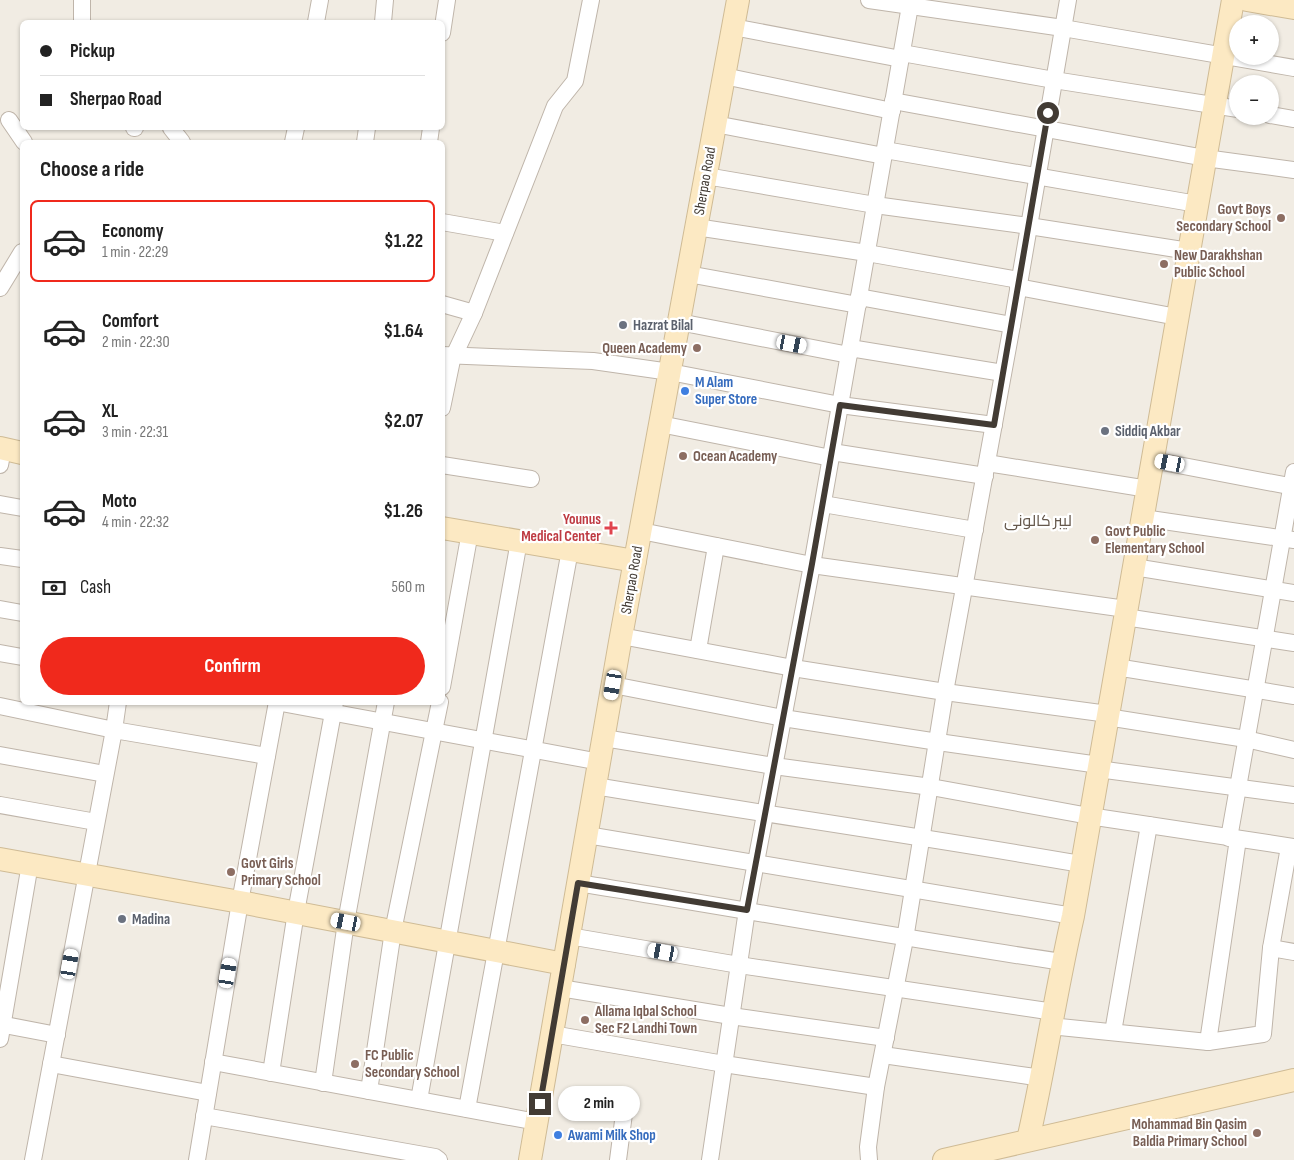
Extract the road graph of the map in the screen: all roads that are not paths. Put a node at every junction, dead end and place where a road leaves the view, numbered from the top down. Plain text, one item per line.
1 (82, 0) edge
2 (320, 0) edge
3 (385, 0) edge
4 (446, 0) edge
5 (591, 0) edge
6 (738, 0) edge
7 (869, 0) edge
8 (1068, 0) edge
9 (1232, 0) edge
10 (1247, 0) edge
11 (910, 3) edge
12 (1294, 8) edge
13 (82, 20) edge
14 (316, 20) edge
15 (383, 20) edge
16 (444, 20) edge
17 (733, 27) junction
18 (1063, 28) junction
19 (1223, 55) junction
20 (901, 56) junction
21 (1294, 68) edge
22 (724, 76) junction
23 (1054, 80) junction
24 (892, 106) junction
25 (1214, 106) junction
26 (1229, 108) edge
27 (1279, 116) edge
28 (1294, 119) edge
29 (9, 120) dead end
30 (715, 124) junction
31 (1046, 129) junction
32 (173, 130) edge
33 (23, 140) edge
34 (180, 140) edge
35 (884, 153) junction
36 (1205, 158) junction
37 (1294, 170) edge
38 (706, 176) junction
39 (1037, 176) junction
40 (1197, 204) junction
41 (875, 205) junction
42 (445, 223) edge
43 (1029, 226) junction
44 (696, 228) junction
45 (506, 233) junction
46 (1189, 251) junction
47 (867, 253) junction
48 (20, 255) edge
49 (688, 274) junction
50 (1019, 284) junction
51 (0, 288) edge
52 (858, 301) junction
53 (445, 305) edge
54 (474, 312) junction
55 (1177, 317) junction
56 (679, 322) junction
57 (1012, 325) junction
58 (850, 352) junction
59 (448, 356) edge
60 (670, 372) junction
61 (1003, 373) junction
62 (445, 382) edge
63 (840, 405) junction
64 (660, 424) junction
65 (994, 425) junction
66 (831, 455) junction
67 (1152, 460) junction
68 (445, 466) edge
69 (986, 470) junction
70 (531, 480) dead end
71 (1293, 482) edge
72 (1148, 489) junction
73 (0, 504) edge
74 (823, 504) junction
75 (20, 508) edge
76 (1142, 518) junction
77 (445, 528) edge
78 (975, 530) junction
79 (641, 531) junction
80 (470, 532) junction
81 (1288, 539) edge
82 (519, 541) junction
83 (716, 546) junction
84 (570, 550) junction
85 (0, 556) edge
86 (20, 560) edge
87 (635, 561) junction
88 (812, 564) junction
89 (1134, 567) junction
90 (965, 586) junction
91 (1273, 589) junction
92 (1294, 593) edge
93 (0, 609) edge
94 (20, 613) edge
95 (1126, 613) junction
96 (621, 636) junction
97 (1264, 639) junction
98 (1294, 644) edge
99 (698, 650) junction
100 (0, 653) edge
101 (20, 658) edge
102 (1116, 667) junction
103 (793, 668) junction
104 (445, 670) edge
105 (613, 685) junction
106 (1255, 690) junction
107 (946, 692) junction
108 (1294, 696) edge
109 (118, 705) edge
110 (276, 705) edge
111 (299, 705) edge
112 (385, 705) edge
113 (440, 705) edge
114 (0, 706) edge
115 (334, 708) edge
116 (1107, 716) junction
117 (783, 718) junction
118 (382, 722) junction
119 (114, 730) junction
120 (435, 732) junction
121 (604, 738) junction
122 (1246, 739) junction
123 (484, 741) junction
124 (938, 742) junction
125 (532, 750) junction
126 (1294, 750) edge
127 (0, 755) edge
128 (267, 756) junction
129 (600, 762) junction
130 (774, 766) junction
131 (1098, 767) junction
132 (106, 774) junction
133 (595, 786) junction
134 (931, 787) junction
135 (1238, 787) junction
136 (1294, 796) edge
137 (0, 805) edge
138 (765, 814) junction
139 (1090, 816) junction
140 (96, 822) junction
141 (1149, 825) junction
142 (587, 835) junction
143 (922, 837) junction
144 (1233, 838) junction
145 (1292, 847) edge
146 (0, 859) edge
147 (30, 864) junction
148 (756, 864) junction
149 (1081, 864) junction
150 (86, 874) junction
151 (578, 883) junction
152 (914, 889) junction
153 (1287, 898) edge
154 (240, 902) junction
155 (747, 910) junction
156 (296, 912) junction
157 (1073, 916) junction
158 (346, 922) junction
159 (393, 931) junction
160 (569, 936) junction
161 (905, 939) junction
162 (447, 941) junction
163 (1270, 948) junction
164 (496, 950) junction
165 (1294, 952) edge
166 (1062, 962) junction
167 (564, 964) junction
168 (739, 965) junction
169 (560, 988) junction
170 (896, 988) junction
171 (731, 1016) junction
172 (1052, 1019) junction
173 (1, 1029) edge
174 (1113, 1032) junction
175 (552, 1034) junction
176 (57, 1035) junction
177 (886, 1038) junction
178 (1208, 1042) junction
179 (883, 1055) junction
180 (213, 1062) junction
181 (51, 1064) junction
182 (724, 1064) junction
183 (271, 1073) junction
184 (1042, 1078) junction
185 (1294, 1080) edge
186 (323, 1083) junction
187 (876, 1087) junction
188 (369, 1091) junction
189 (208, 1093) junction
190 (626, 1098) dead end
191 (420, 1100) junction
192 (467, 1109) junction
193 (204, 1116) junction
194 (537, 1122) junction
195 (1028, 1140) junction
196 (33, 1160) edge
197 (197, 1160) edge
198 (439, 1160) edge
199 (530, 1160) edge
200 (618, 1160) edge
201 (710, 1160) edge
202 (869, 1160) edge
203 (944, 1160) edge

1 - 13 street
2 - 14 street
3 - 15 street
4 - 16 street
5 - 45 street
6 - 17 street, Sherpao Road
7 - 11 street
8 - 18 street
9 - 19 street
10 - 12 street
11 - 18 street
11 - 20 street
17 - 20 street
17 - 22 street, Sherpao Road
18 - 19 street
18 - 23 street
19 - 21 street
19 - 25 street
20 - 23 street
20 - 24 street
22 - 24 street
22 - 30 street, Sherpao Road
23 - 25 street
23 - 31 street
24 - 31 street
24 - 35 street
25 - 26 street
25 - 36 street
27 - 28 street
29 - 33 street
30 - 35 street
30 - 38 street, Sherpao Road
31 - 36 street
31 - 39 street
32 - 34 street
35 - 39 street
35 - 41 street
36 - 37 street
36 - 40 street
38 - 41 street
38 - 44 street, Sherpao Road
39 - 40 street
39 - 43 street
40 - 46 street
41 - 43 street
41 - 47 street
42 - 45 street
43 - 46 street
43 - 50 street
44 - 47 street
44 - 49 street, Sherpao Road
45 - 54 street
46 - 55 street
47 - 50 street
47 - 52 street
48 - 51 street
49 - 52 street
49 - 56 street, Sherpao Road
50 - 55 street
50 - 57 street
52 - 57 street
52 - 58 street
53 - 54 street
54 - 59 street
55 - 67 street
56 - 58 street
56 - 60 street, Sherpao Road
57 - 61 street
58 - 61 street
58 - 63 street
59 - 60 street
59 - 62 street
60 - 63 street
60 - 64 street, Sherpao Road
61 - 65 street
63 - 65 street
63 - 66 street
64 - 66 street
64 - 79 street, Sherpao Road
65 - 69 street
66 - 69 street
66 - 74 street
67 - 71 street
67 - 72 street
68 - 70 street
69 - 72 street
69 - 78 street
71 - 81 street
72 - 76 street
73 - 75 street
74 - 78 street
74 - 88 street
76 - 81 street
76 - 89 street
77 - 80 street
78 - 90 street
79 - 83 street
79 - 87 street, Sherpao Road
80 - 82 street
80 - 104 street
81 - 91 street
82 - 84 street
82 - 123 street
83 - 88 street
83 - 99 street
84 - 87 street
84 - 125 street
85 - 86 street
87 - 96 street, Sherpao Road
88 - 90 street
88 - 103 street
89 - 91 street
89 - 95 street
90 - 95 street
90 - 107 street
91 - 92 street
91 - 97 street
93 - 94 street
95 - 97 street
95 - 102 street
96 - 99 street
96 - 105 street, Sherpao Road
97 - 98 street
97 - 106 street
99 - 103 street
100 - 101 street
102 - 106 street
102 - 116 street
103 - 107 street
103 - 117 street
105 - 117 street
105 - 121 street, Sherpao Road
106 - 108 street
106 - 122 street
107 - 116 street
107 - 124 street
109 - 119 street
110 - 128 street
111 - 115 street
112 - 118 street
113 - 120 street
114 - 119 street
115 - 118 street
115 - 156 street
116 - 122 street
116 - 131 street
117 - 124 street
117 - 130 street
118 - 120 street
118 - 158 street
119 - 128 street
119 - 132 street
120 - 123 street
120 - 159 street
121 - 129 street, Sherpao Road
121 - 130 street
122 - 126 street
122 - 135 street
123 - 125 street
123 - 162 street
124 - 131 street
124 - 134 street
125 - 129 street
125 - 164 street
127 - 132 street
128 - 154 street
129 - 133 street, Sherpao Road
130 - 134 street
130 - 138 street
131 - 135 street
131 - 139 street
132 - 140 street
133 - 138 street
133 - 142 street, Sherpao Road
134 - 139 street
134 - 143 street
135 - 136 street
135 - 144 street
137 - 140 street
138 - 143 street
138 - 148 street
139 - 141 street
139 - 149 street
140 - 150 street
141 - 144 street
141 - 174 street
142 - 148 street
142 - 151 street, Sherpao Road
143 - 149 street
143 - 152 street
144 - 145 street
144 - 178 street
145 - 153 street
146 - 147 street
147 - 150 street
147 - 173 street
148 - 152 street
148 - 155 street
149 - 157 street
150 - 154 street
150 - 176 street
151 - 155 street
151 - 160 street, Sherpao Road
152 - 157 street
152 - 161 street
153 - 163 street
154 - 156 street
154 - 180 street
155 - 161 street
155 - 168 street
156 - 158 street
156 - 183 street
157 - 166 street
158 - 159 street
158 - 186 street
159 - 162 street
159 - 188 street
160 - 167 street, Sherpao Road
160 - 168 street
161 - 166 street
161 - 170 street
162 - 164 street
162 - 191 street
163 - 165 street
163 - 178 street
164 - 167 street
164 - 192 street
166 - 172 street
167 - 169 street, Sherpao Road
168 - 170 street
168 - 171 street
169 - 171 street
169 - 175 street, Sherpao Road
170 - 172 street
170 - 177 street
171 - 177 street
171 - 182 street
172 - 174 street
172 - 184 street
173 - 176 street
174 - 178 street
175 - 182 street
175 - 194 street, Sherpao Road
176 - 181 street
177 - 179 street
179 - 184 street
179 - 187 street
180 - 183 street
180 - 189 street
181 - 189 street
181 - 196 street
182 - 187 street
182 - 201 street
183 - 186 street
184 - 195 street
185 - 195 street
186 - 188 street
187 - 202 street
188 - 191 street
189 - 193 street
190 - 200 street
191 - 192 street
192 - 194 street
193 - 197 street
193 - 198 street
194 - 199 street, Sherpao Road
195 - 203 street

